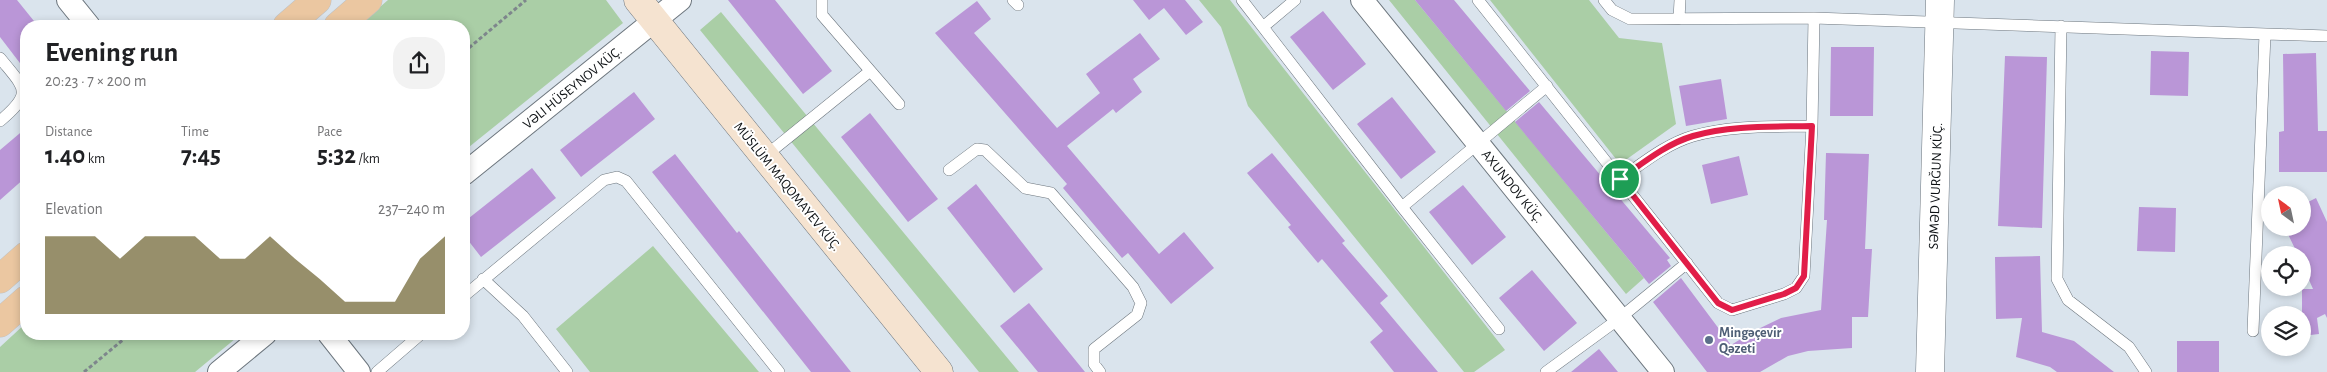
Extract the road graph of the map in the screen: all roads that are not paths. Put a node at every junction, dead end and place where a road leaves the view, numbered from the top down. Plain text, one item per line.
1 (68, 0) edge
2 (317, 0) edge
3 (368, 0) edge
4 (680, 0) edge
5 (822, 0) edge
6 (1242, 0) edge
7 (1295, 0) edge
8 (1362, 0) edge
9 (1478, 0) edge
10 (1604, 0) edge
11 (1680, 0) edge
12 (646, 10) edge
13 (1940, 11) edge
14 (1814, 18) junction
15 (1680, 19) junction
16 (84, 20) edge
17 (294, 20) edge
18 (345, 20) edge
19 (2061, 26) junction
20 (1262, 27) junction
21 (2265, 34) junction
22 (2327, 36) edge
23 (0, 58) edge
24 (869, 72) junction
25 (20, 82) edge
26 (1547, 86) junction
27 (20, 100) edge
28 (899, 104) dead end
29 (0, 121) edge
30 (1812, 126) junction
31 (1478, 144) junction
32 (764, 157) junction
33 (470, 169) edge
34 (949, 170) dead end
35 (1620, 179) junction
36 (1402, 207) junction
37 (20, 261) edge
38 (1687, 264) junction
39 (0, 278) edge
40 (483, 279) junction
41 (470, 291) edge
42 (20, 305) edge
43 (1620, 318) junction
44 (0, 323) edge
45 (1499, 329) dead end
46 (2253, 331) dead end
47 (258, 340) edge
48 (334, 340) edge
49 (414, 340) edge
50 (219, 372) edge
51 (359, 372) edge
52 (377, 372) edge
53 (567, 372) edge
54 (779, 372) edge
55 (939, 372) edge
56 (1100, 372) edge
57 (1546, 372) edge
58 (1663, 372) edge
59 (1930, 372) edge
60 (2146, 372) edge

1 - 16 street
2 - 17 main road
3 - 18 main road
4 - 12 street, VƏLI HÜSEYNOV KÜÇ.
5 - 24 lane
6 - 20 lane
7 - 20 lane
8 - 31 street, AXUNDOV KÜÇ.
9 - 26 lane
10 - 15 lane
11 - 15 lane
12 - 32 main road, MÜSLÜM MAQOMAYEV KÜÇ.
12 - 33 street, VƏLI HÜSEYNOV KÜÇ.
13 - 14 lane
13 - 19 lane
13 - 59 street, SƏMƏD VURĞUN KÜÇ.
14 - 15 lane
14 - 30 lane
19 - 21 lane
19 - 60 lane
20 - 36 lane
21 - 22 lane
21 - 46 lane
23 - 25 lane
24 - 28 lane
24 - 32 lane
26 - 31 lane
26 - 35 lane
27 - 29 lane
30 - 35 lane
30 - 38 lane
31 - 36 lane
31 - 43 street, AXUNDOV KÜÇ.
32 - 55 main road, MÜSLÜM MAQOMAYEV KÜÇ.
34 - 56 lane
35 - 38 lane
36 - 45 lane
37 - 39 main road
38 - 43 lane
40 - 41 lane
40 - 53 lane
40 - 54 lane
42 - 44 main road
43 - 57 lane
43 - 58 street, AXUNDOV KÜÇ.
47 - 50 street
48 - 51 street
49 - 52 lane

